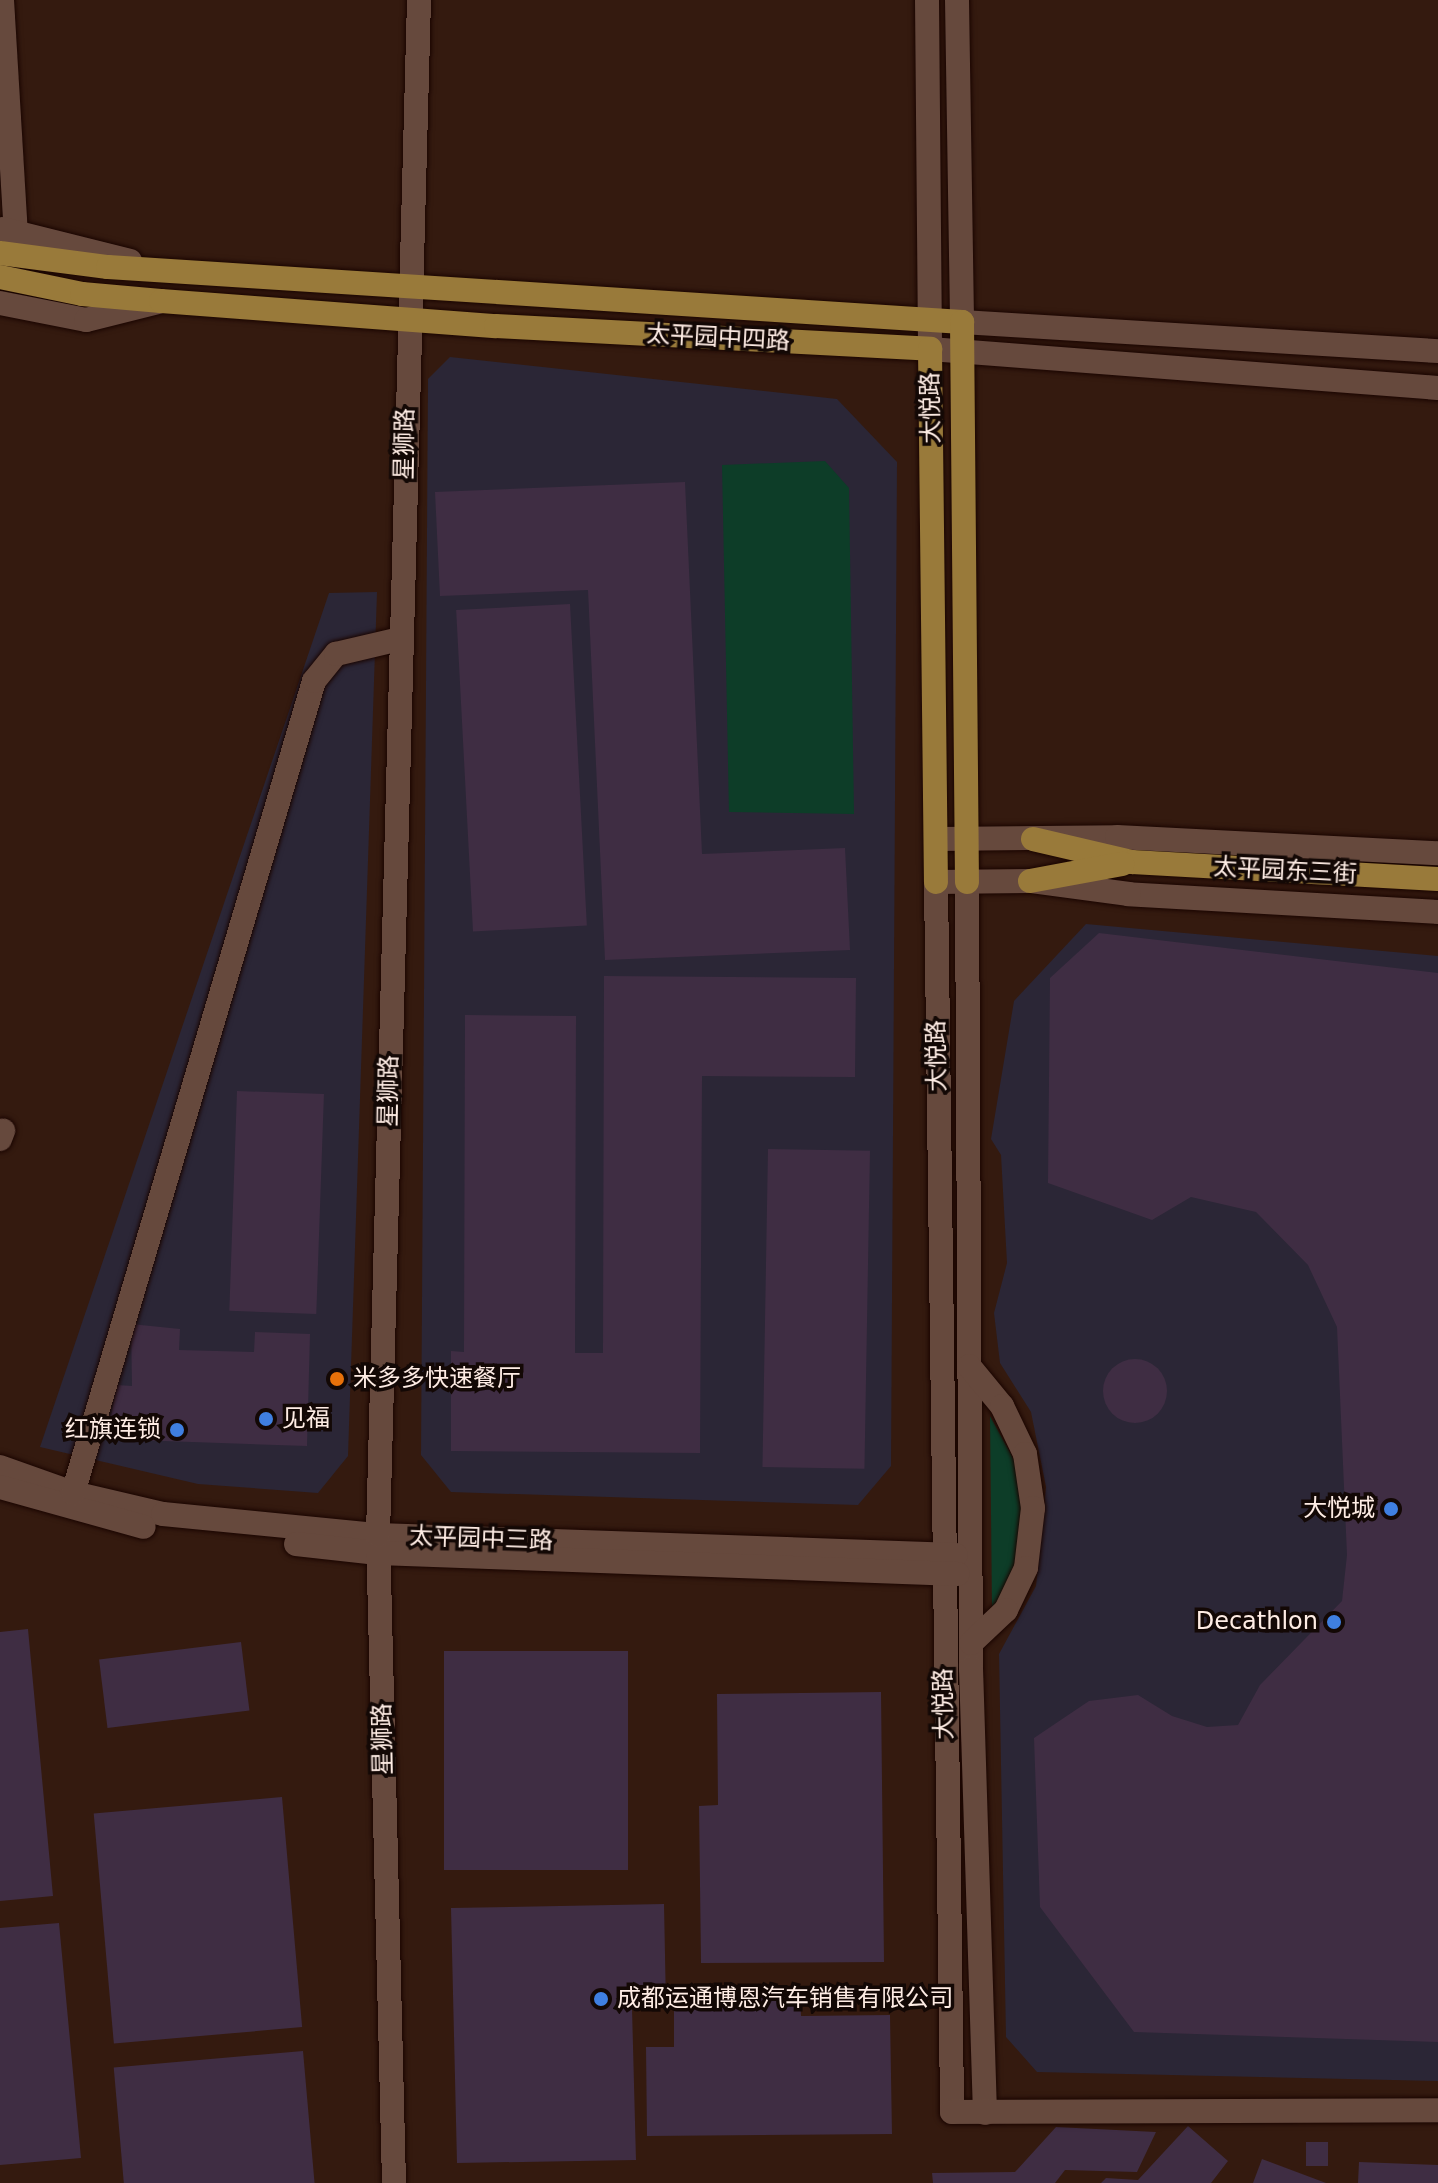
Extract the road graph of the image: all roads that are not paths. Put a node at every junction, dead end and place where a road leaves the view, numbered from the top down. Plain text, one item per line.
1 (2, 0) edge
2 (419, 0) edge
3 (927, 0) edge
4 (957, 0) edge
5 (8, 231) edge
6 (0, 253) edge
7 (167, 271) junction
8 (0, 277) edge
9 (410, 283) junction
10 (161, 301) junction
11 (0, 303) edge
12 (409, 316) junction
13 (931, 320) junction
14 (962, 322) junction
15 (930, 349) junction
16 (1438, 351) edge
17 (963, 352) junction
18 (1438, 388) edge
19 (400, 639) junction
20 (938, 839) junction
21 (968, 839) junction
22 (1033, 839) junction
23 (1438, 853) edge
24 (1132, 862) junction
25 (1438, 879) edge
26 (1030, 881) junction
27 (936, 882) junction
28 (967, 882) junction
29 (1438, 912) edge
30 (969, 1366) junction
31 (0, 1467) edge
32 (0, 1487) edge
33 (73, 1493) junction
34 (378, 1544) junction
35 (942, 1565) junction
36 (971, 1565) junction
37 (971, 1643) junction
38 (1438, 2110) edge
39 (985, 2113) junction
40 (394, 2183) edge

1 - 5 street
2 - 9 street, 星狮路
3 - 13 street, 大悦路
4 - 14 street
5 - 7 street
6 - 7 main road
7 - 9 main road
8 - 10 main road, 太平园中四路
9 - 12 street, 星狮路
9 - 13 main road
10 - 11 street
10 - 12 main road, 太平园中四路
12 - 15 main road, 太平园中四路
12 - 19 street, 星狮路
13 - 14 main road
13 - 15 street, 大悦路
14 - 16 street
14 - 17 main road
15 - 17 street, 太平园中四路
15 - 20 main road, 大悦路
17 - 18 street, 太平园中四路
17 - 21 main road
19 - 33 street
19 - 34 street, 星狮路
20 - 21 street
20 - 27 main road, 大悦路
21 - 22 street
21 - 28 main road
22 - 23 street
22 - 24 main road
24 - 25 main road, 太平园东三街
24 - 26 main road
26 - 28 street
26 - 29 street
27 - 28 street
27 - 35 street, 大悦路
28 - 30 street
30 - 36 street
30 - 37 street
31 - 33 street, 太平园中三路
32 - 34 street, 太平园中三路
33 - 34 street, 太平园中三路
34 - 35 street, 太平园中三路
34 - 40 street, 星狮路
35 - 36 street, 太平园中三路
35 - 39 street, 大悦路
36 - 37 street
37 - 39 street
38 - 39 street

